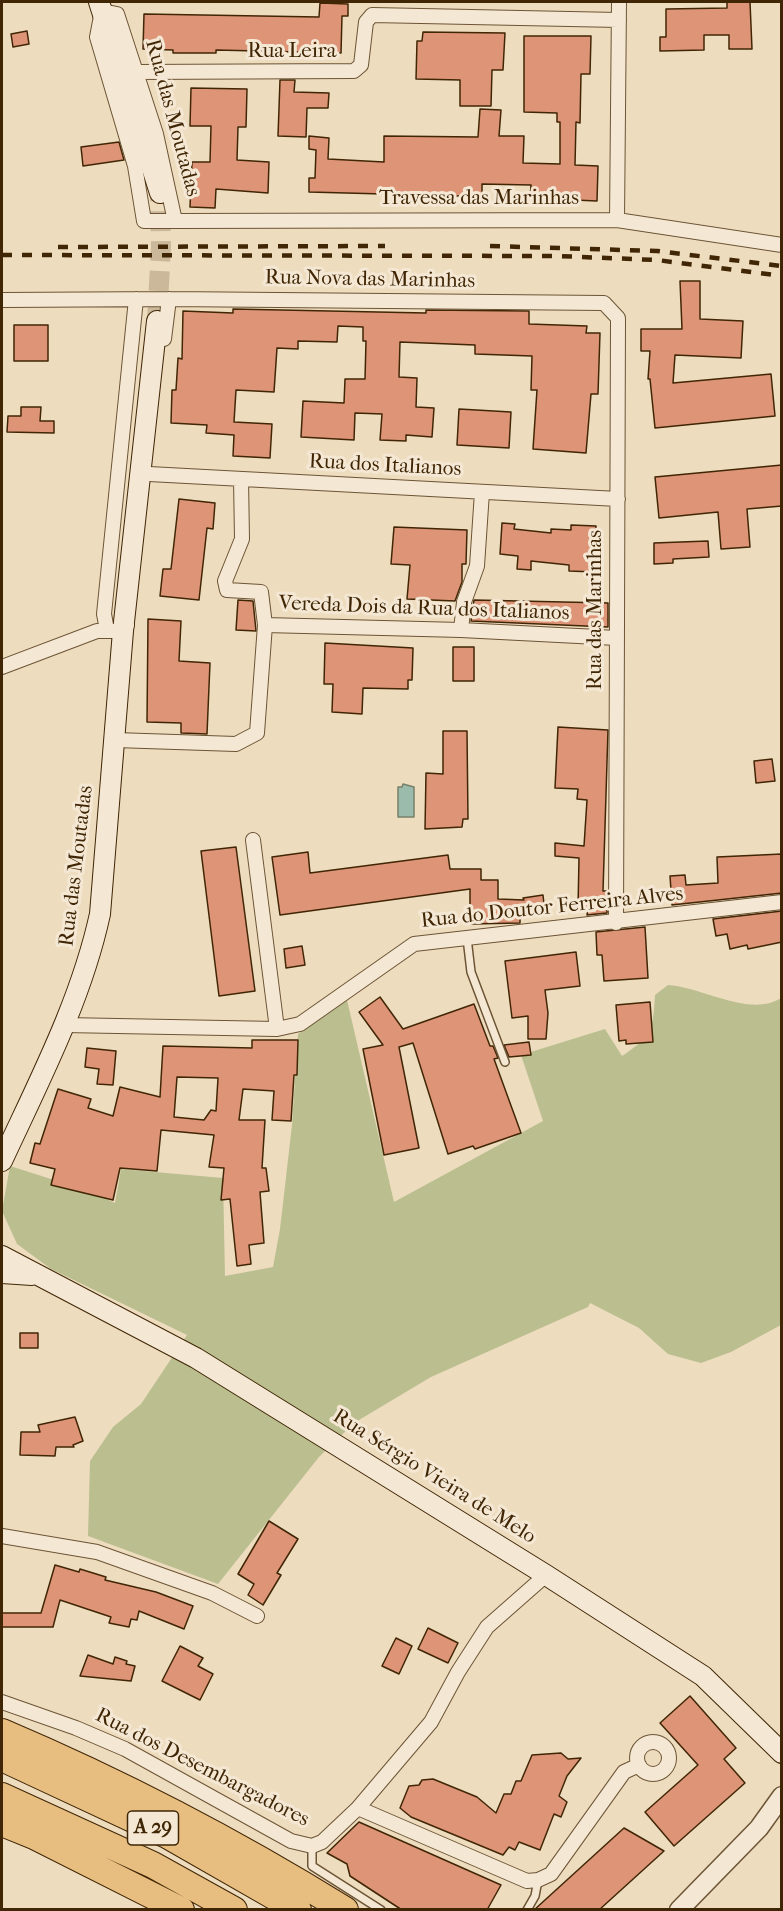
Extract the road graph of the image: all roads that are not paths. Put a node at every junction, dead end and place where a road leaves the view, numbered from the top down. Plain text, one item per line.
1 (619, 2) edge
2 (101, 6) edge
3 (619, 20) junction
4 (136, 72) junction
5 (160, 193) tunnel mouth
6 (175, 220) junction
7 (617, 220) junction
8 (782, 245) edge
9 (169, 298) junction
10 (136, 299) junction
11 (2, 300) edge
12 (603, 303) joint
13 (158, 321) tunnel mouth
14 (149, 474) junction
15 (241, 479) junction
16 (482, 492) junction
17 (618, 499) junction
18 (265, 625) junction
19 (115, 630) junction
20 (461, 630) junction
21 (617, 638) junction
22 (2, 667) edge
23 (115, 740) junction
24 (253, 840) dead end
25 (782, 902) edge
26 (616, 922) junction
27 (467, 938) junction
28 (64, 1025) junction
29 (277, 1029) junction
30 (505, 1062) dead end
31 (2, 1161) edge
32 (2, 1256) edge
33 (2, 1273) edge
34 (38, 1276) junction
35 (2, 1536) edge
36 (546, 1575) junction
37 (257, 1616) dead end
38 (2, 1702) edge
39 (2, 1732) edge
40 (782, 1753) edge
41 (2, 1758) edge
42 (639, 1765) dead end
43 (2, 1796) edge
44 (781, 1798) edge
45 (358, 1808) junction
46 (2, 1823) edge
47 (312, 1846) junction
48 (538, 1880) junction
49 (181, 1910) edge
50 (234, 1910) edge
51 (298, 1910) edge
52 (345, 1910) edge
53 (381, 1910) edge
54 (527, 1910) edge
55 (679, 1910) edge

1 - 3 street
2 - 4 street, Rua das Moutadas
2 - 5 main road, Rua das Moutadas
2 - 6 street, Rua das Moutadas
3 - 4 street, Rua Leira
3 - 7 street
4 - 6 street, Rua das Moutadas
6 - 7 street, Travessa das Marinhas
7 - 8 street, Travessa das Marinhas
9 - 10 street, Rua Nova das Marinhas
9 - 12 street, Rua Nova das Marinhas
9 - 14 street, Rua das Moutadas
10 - 11 street, Rua Nova das Marinhas
10 - 19 street, Rua das Moutadas
12 - 17 street, Rua das Marinhas
13 - 19 main road, Rua das Moutadas
14 - 15 street, Rua dos Italianos
14 - 19 street, Rua das Moutadas
15 - 16 street, Rua dos Italianos
15 - 18 street
16 - 17 street, Rua dos Italianos
16 - 20 street
17 - 21 street, Rua das Marinhas
18 - 20 street, Vereda Dois da Rua dos Italianos
18 - 23 street
19 - 22 street
19 - 23 main road, Rua das Moutadas
20 - 21 street, Vereda Dois da Rua dos Italianos
21 - 26 street, Rua das Marinhas
23 - 28 main road, Rua das Moutadas
24 - 29 street
25 - 26 street, Rua do Doutor Ferreira Alves
26 - 27 street, Rua do Doutor Ferreira Alves
27 - 29 street, Rua do Doutor Ferreira Alves
27 - 30 lane
28 - 29 street, Rua do Doutor Ferreira Alves
28 - 31 main road, Rua das Moutadas
32 - 34 main road, Rua Sérgio Vieira de Melo
33 - 34 main road, Rua Sérgio Vieira de Melo
34 - 36 main road, Rua Sérgio Vieira de Melo
35 - 37 street
36 - 40 main road, Rua Sérgio Vieira de Melo
36 - 45 street, Rua dos Desembargadores
38 - 47 street, Rua dos Desembargadores
39 - 52 highway, A 29
41 - 51 highway, A 29
42 - 48 street
43 - 50 highway, A 29
44 - 55 street
45 - 47 street, Rua dos Desembargadores
45 - 48 street
46 - 49 highway
47 - 53 lane
48 - 54 lane

